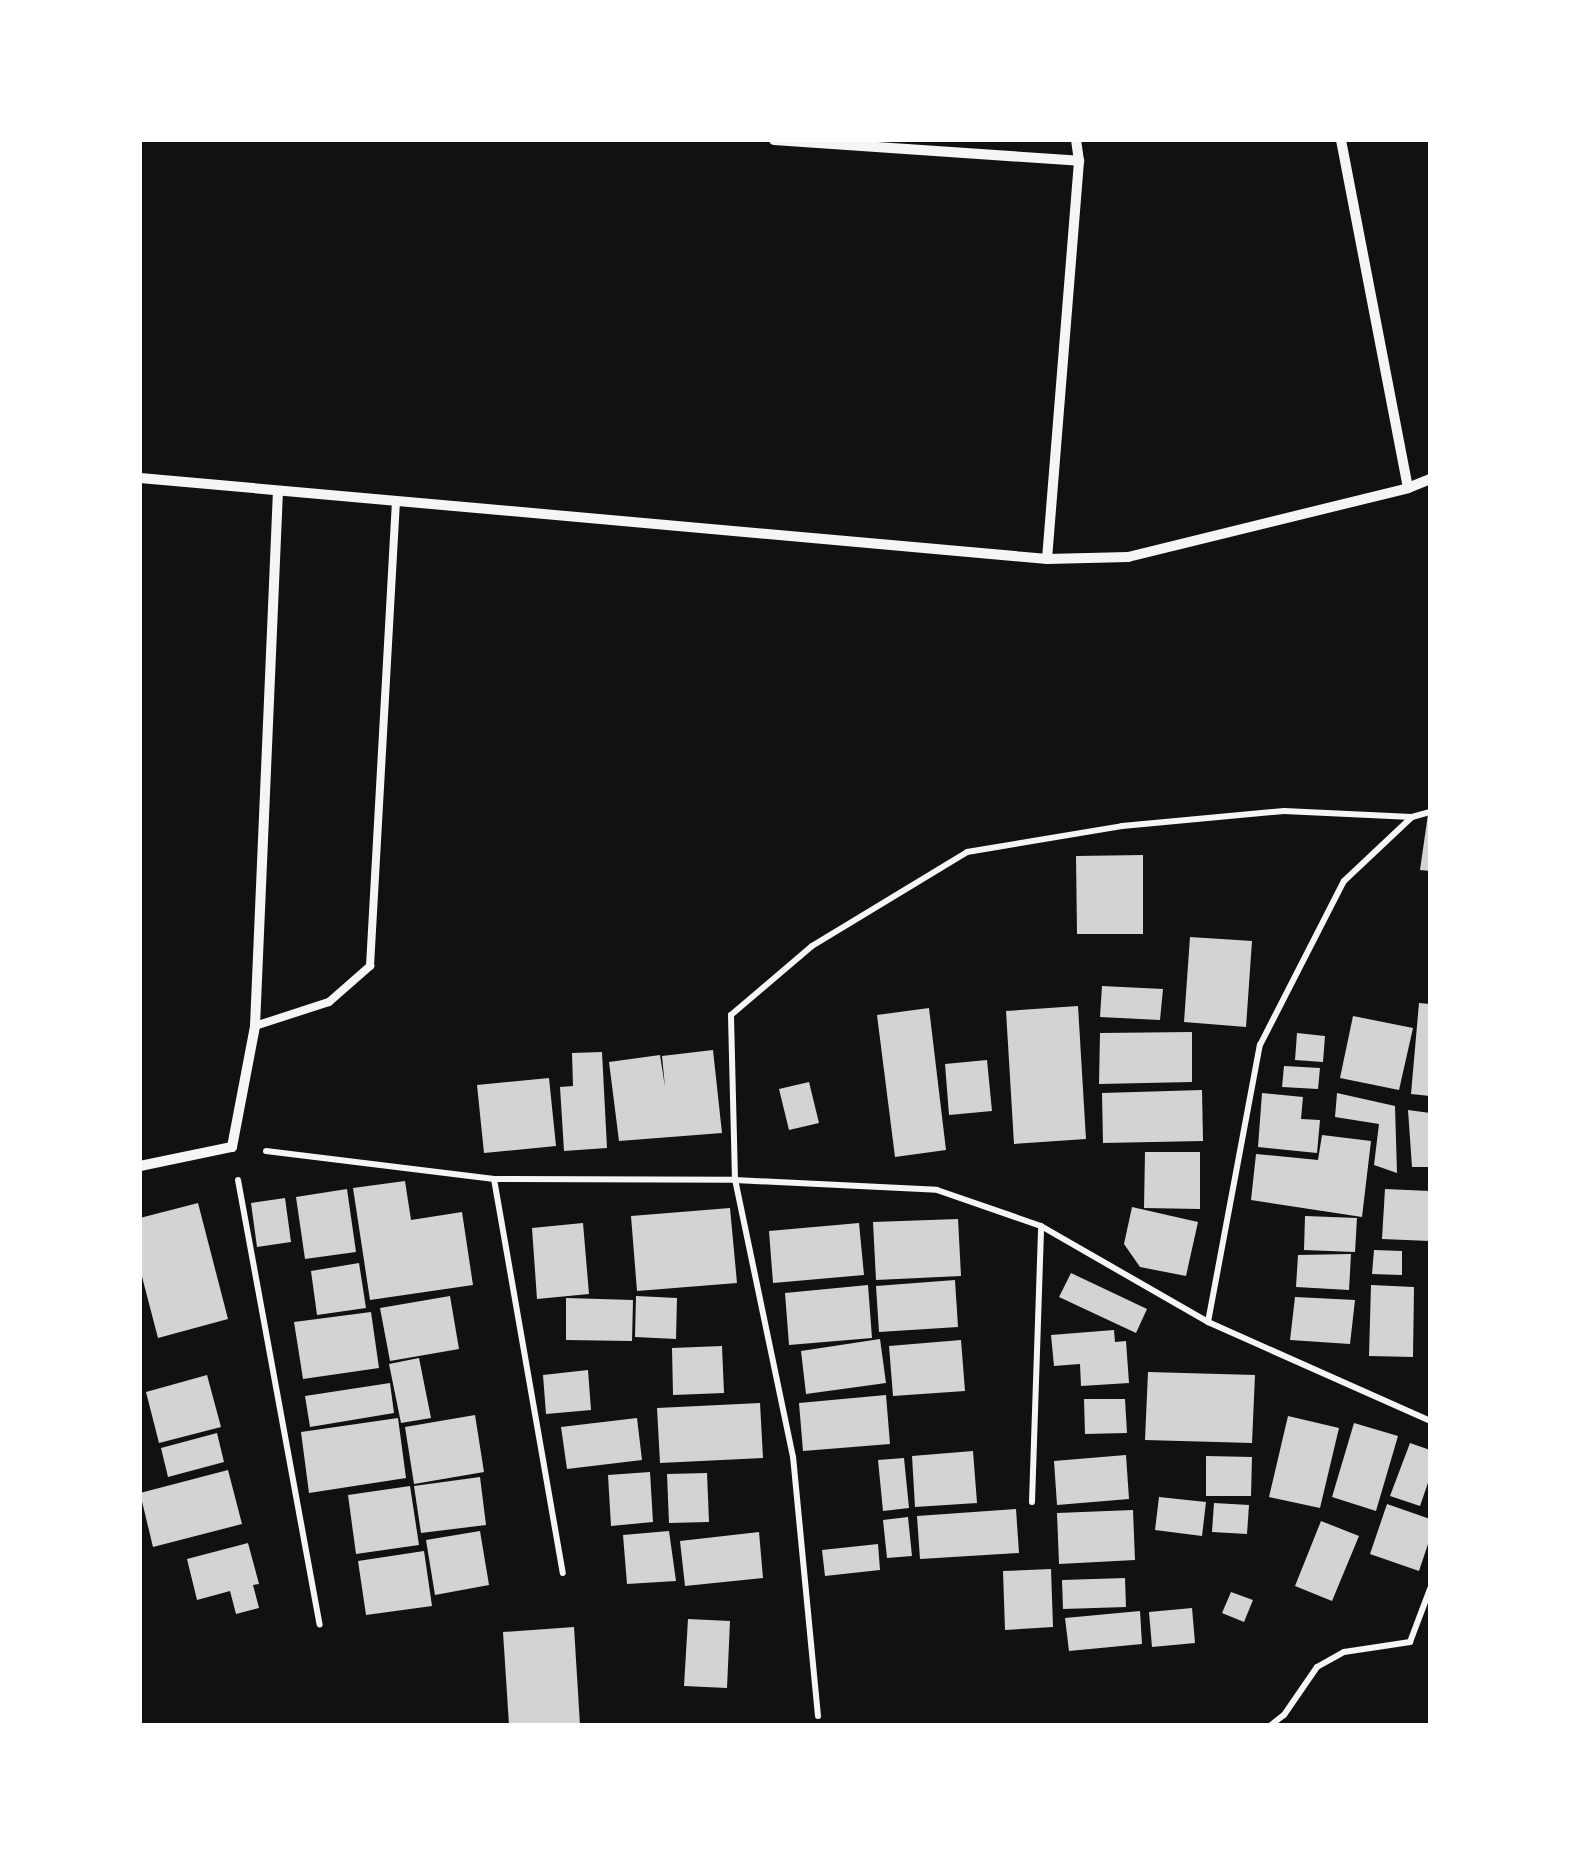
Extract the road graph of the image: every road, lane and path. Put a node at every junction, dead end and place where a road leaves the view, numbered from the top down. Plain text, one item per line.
1 (774, 140) edge
2 (1076, 140) edge
3 (1341, 140) edge
4 (1078, 161) junction
5 (140, 478) edge
6 (1430, 479) edge
7 (1408, 488) junction
8 (278, 491) junction
9 (396, 502) junction
10 (1046, 559) junction
11 (1430, 812) edge
12 (1412, 817) junction
13 (255, 1026) junction
14 (232, 1147) junction
15 (140, 1166) edge
16 (494, 1180) junction
17 (735, 1180) junction
18 (1041, 1226) junction
19 (1208, 1322) junction
20 (1430, 1421) edge
21 (1032, 1502) dead end
22 (562, 1573) dead end
23 (1430, 1589) edge
24 (320, 1625) dead end
25 (818, 1716) dead end
26 (1271, 1725) edge

1 - 4 street
2 - 4 street
3 - 7 street
4 - 10 street
5 - 8 street
6 - 7 street
7 - 10 street
8 - 9 street
8 - 13 street
9 - 10 street
9 - 13 lane
11 - 12 path
12 - 17 path
12 - 19 path
13 - 14 street
14 - 15 street
14 - 16 path
14 - 24 path
16 - 17 path
16 - 22 path
17 - 18 path
17 - 25 path
18 - 19 path
18 - 21 path
19 - 20 path
23 - 26 path

